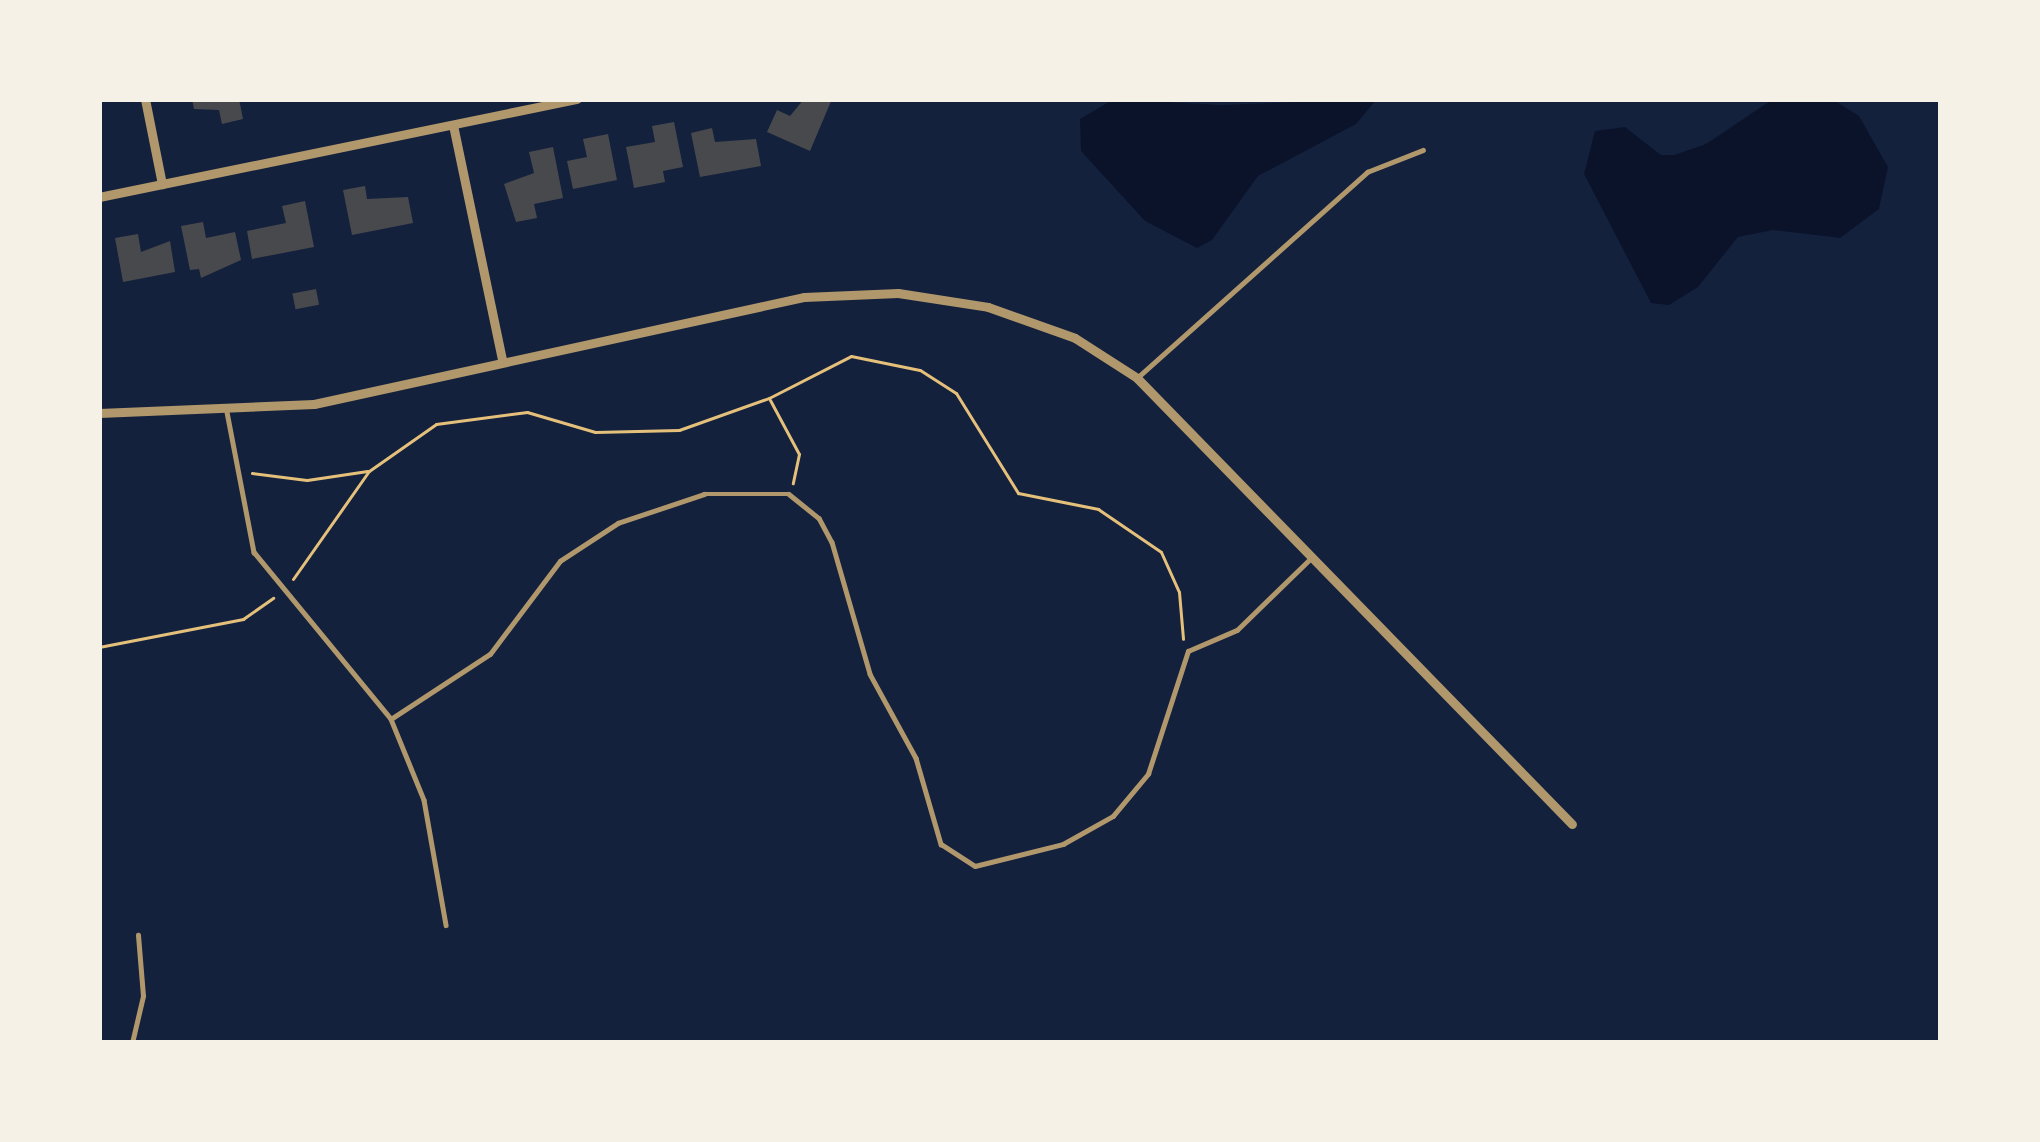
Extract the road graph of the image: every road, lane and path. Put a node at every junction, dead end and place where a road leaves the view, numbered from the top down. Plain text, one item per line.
1 (145, 99) edge
2 (577, 99) edge
3 (453, 125) junction
4 (1423, 150) dead end
5 (162, 184) junction
6 (99, 197) edge
7 (502, 361) junction
8 (1137, 378) junction
9 (770, 398) junction
10 (227, 412) junction
11 (99, 413) edge
12 (235, 470) junction
13 (369, 471) junction
14 (789, 494) junction
15 (1314, 555) junction
16 (282, 589) junction
17 (99, 647) edge
18 (1188, 651) junction
19 (392, 718) junction
20 (1572, 824) dead end
21 (446, 925) dead end
22 (138, 935) dead end
23 (132, 1043) edge

1 - 5 street
2 - 3 street
3 - 5 street
3 - 7 street
4 - 8 lane
5 - 6 street
7 - 8 street
7 - 10 street
8 - 15 street
9 - 13 path
9 - 14 path
9 - 18 path
10 - 11 street
10 - 12 lane
12 - 13 path
12 - 16 lane
13 - 16 path
14 - 18 lane
14 - 19 lane
15 - 18 lane
15 - 20 street
16 - 17 path
16 - 19 lane
19 - 21 lane
22 - 23 lane

